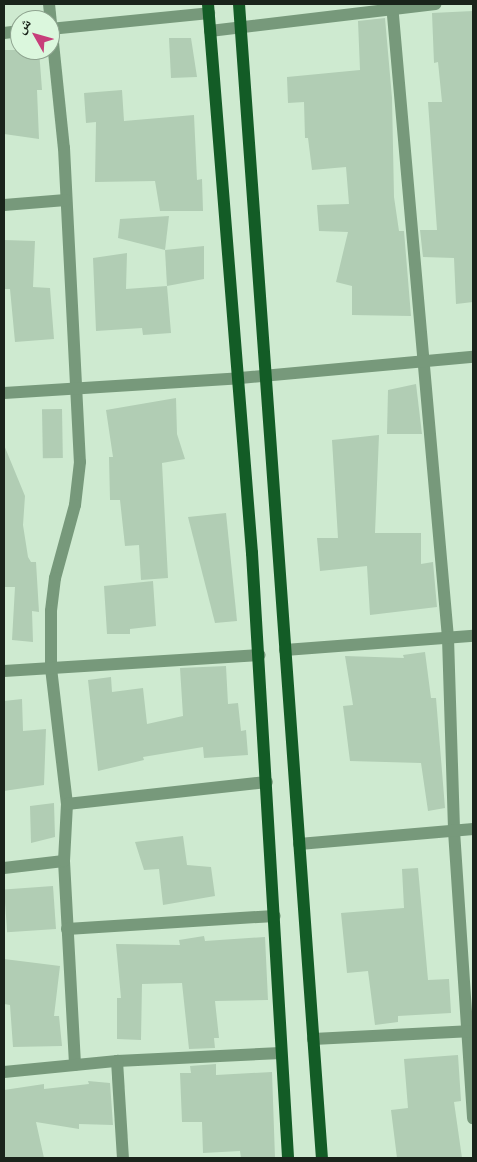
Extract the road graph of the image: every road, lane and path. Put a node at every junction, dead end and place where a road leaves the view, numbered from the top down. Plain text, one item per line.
1 (238, 4) edge
2 (434, 4) edge
3 (392, 7) edge
4 (208, 8) edge
5 (60, 28) edge
6 (240, 28) junction
7 (210, 31) junction
8 (54, 60) edge
9 (66, 200) junction
10 (4, 205) edge
11 (473, 358) edge
12 (425, 362) junction
13 (267, 376) junction
14 (240, 378) junction
15 (75, 389) junction
16 (4, 393) edge
17 (473, 636) edge
18 (448, 638) junction
19 (285, 650) junction
20 (259, 655) junction
21 (51, 668) junction
22 (4, 671) edge
23 (267, 782) junction
24 (67, 804) junction
25 (473, 829) edge
26 (454, 831) junction
27 (299, 844) junction
28 (64, 861) junction
29 (4, 868) edge
30 (275, 916) junction
31 (67, 929) junction
32 (470, 1032) edge
33 (314, 1040) junction
34 (281, 1053) junction
35 (117, 1061) junction
36 (75, 1064) junction
37 (4, 1072) edge
38 (473, 1118) edge
39 (123, 1158) edge
40 (288, 1158) edge
41 (322, 1158) edge

1 - 6 main road
2 - 3 street
3 - 6 street
3 - 12 street
4 - 5 street
4 - 7 main road
6 - 7 street
6 - 13 main road
7 - 14 main road
8 - 9 street
9 - 10 street
9 - 15 street
11 - 12 street
12 - 13 street
12 - 18 street
13 - 14 street
13 - 19 main road
14 - 15 street
14 - 20 main road
15 - 16 street
15 - 21 street
17 - 18 street
18 - 19 street
18 - 26 street
19 - 27 main road
20 - 21 street
20 - 23 main road
21 - 22 street
21 - 24 street
23 - 24 street
23 - 30 main road
24 - 28 street
25 - 26 street
26 - 27 street
26 - 32 street
27 - 33 main road
28 - 29 street
28 - 31 street
30 - 31 street
30 - 34 main road
31 - 36 street
32 - 33 street
32 - 38 street
33 - 41 main road
34 - 35 street
34 - 40 main road
35 - 36 street
35 - 39 street
36 - 37 street

